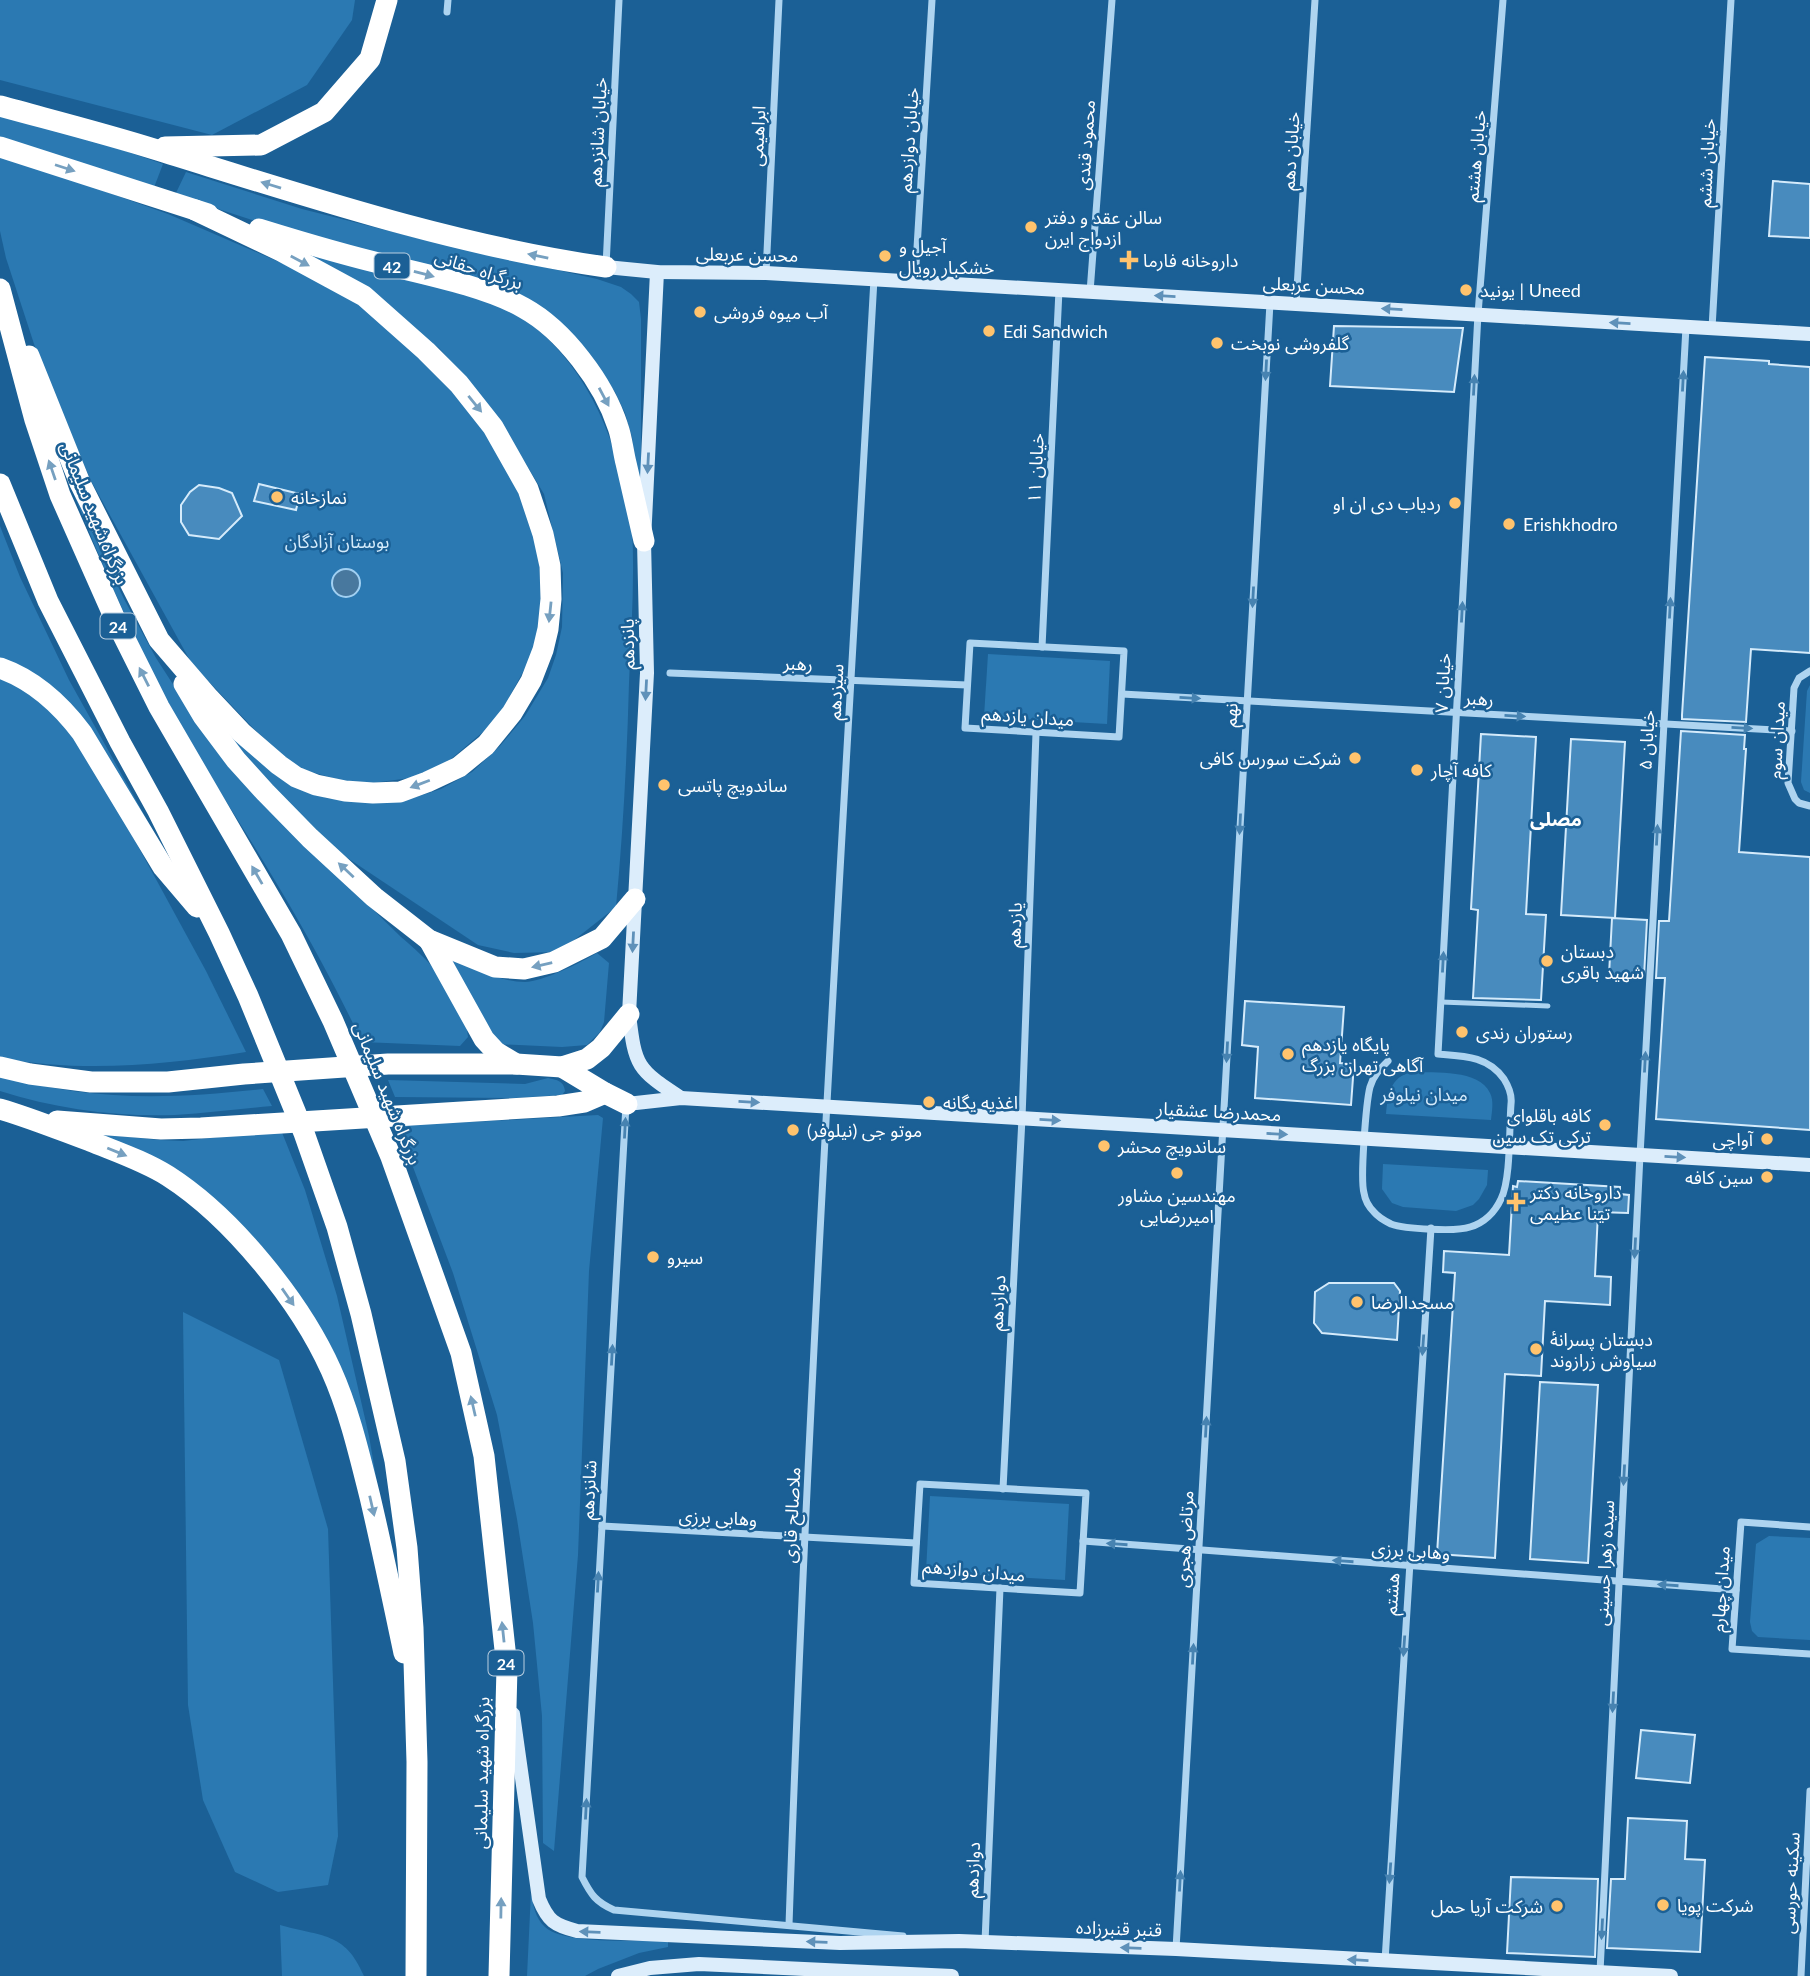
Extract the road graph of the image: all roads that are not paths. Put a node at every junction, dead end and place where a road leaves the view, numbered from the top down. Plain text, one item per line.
1 (387, 0) edge
2 (448, 0) edge
3 (619, 0) edge
4 (779, 0) edge
5 (932, 0) edge
6 (1112, 0) edge
7 (1315, 0) edge
8 (1503, 0) edge
9 (1731, 0) edge
10 (447, 12) dead end
11 (0, 106) edge
12 (0, 147) edge
13 (150, 147) junction
14 (195, 210) junction
15 (606, 267) junction
16 (657, 272) junction
17 (766, 273) junction
18 (874, 279) junction
19 (915, 281) junction
20 (1059, 290) junction
21 (1, 291) edge
22 (1090, 292) junction
23 (1270, 302) junction
24 (1296, 304) junction
25 (1478, 314) junction
26 (1686, 327) junction
27 (1712, 328) junction
28 (1810, 334) edge
29 (0, 484) edge
30 (644, 541) junction
31 (159, 640) junction
32 (1042, 647) junction
33 (0, 668) edge
34 (1810, 671) edge
35 (670, 673) dead end
36 (851, 681) junction
37 (967, 685) junction
38 (1122, 694) junction
39 (1247, 701) junction
40 (1456, 713) junction
41 (1663, 724) junction
42 (1792, 731) junction
43 (1036, 733) junction
44 (1810, 806) edge
45 (635, 899) junction
46 (219, 933) junction
47 (429, 940) junction
48 (1441, 1002) junction
49 (1548, 1006) dead end
50 (629, 1014) junction
51 (1388, 1061) dead end
52 (516, 1064) junction
53 (0, 1067) edge
54 (562, 1067) junction
55 (605, 1093) junction
56 (681, 1098) junction
57 (626, 1104) junction
58 (827, 1107) junction
59 (0, 1110) edge
60 (31, 1118) junction
61 (1022, 1118) junction
62 (1223, 1130) junction
63 (1365, 1139) junction
64 (1508, 1147) junction
65 (1640, 1155) junction
66 (1810, 1165) edge
67 (1431, 1228) junction
68 (1003, 1489) junction
69 (602, 1526) junction
70 (1810, 1527) edge
71 (806, 1537) junction
72 (1083, 1541) junction
73 (916, 1543) junction
74 (1199, 1550) junction
75 (1409, 1566) junction
76 (1619, 1581) junction
77 (1000, 1588) junction
78 (1736, 1590) junction
79 (1810, 1654) edge
80 (507, 1668) junction
81 (414, 1698) junction
82 (1810, 1791) edge
83 (582, 1877) joint
84 (789, 1925) junction
85 (959, 1941) junction
86 (985, 1942) junction
87 (1176, 1949) junction
88 (1385, 1961) junction
89 (1600, 1973) junction
90 (416, 1976) edge
91 (499, 1976) edge
92 (618, 1976) edge
93 (952, 1976) edge
94 (1671, 1976) edge
95 (1801, 1976) edge

1 - 13 highway
2 - 10 street
3 - 15 street, خیابان شانزدهم
4 - 17 street, ابراهیمی
5 - 19 street, خیابان دوازدهم
6 - 22 street, محمود قندی
7 - 24 street, خیابان دهم
8 - 25 street, خیابان هشتم
9 - 27 street, خیابان ششم
11 - 13 highway, بزرگراه حقانی / 42
12 -> 14 highway, بزرگراه حقانی / 42
15 -> 13 highway, بزرگراه حقانی / 42
14 -> 30 highway, بزرگراه حقانی / 42
14 -> 31 highway
15 - 16 main road, محسن عربعلی
16 - 17 main road, محسن عربعلی
16 -> 30 main road, پانزدهم
17 - 18 main road, محسن عربعلی
18 - 19 main road, محسن عربعلی
18 - 36 street, سیزدهم
19 - 20 main road, محسن عربعلی
20 - 22 main road, محسن عربعلی
20 - 32 street, خیابان ۱۱
21 - 31 highway
80 -> 21 highway, بزرگراه شهید سلیمانی / 24
23 -> 22 main road, محسن عربعلی
23 - 24 main road, محسن عربعلی
23 -> 39 street, نهم
25 -> 24 main road, محسن عربعلی
26 -> 25 main road, محسن عربعلی
40 -> 25 street, خیابان ۷
26 - 27 main road, محسن عربعلی
41 -> 26 street, خیابان ۵
27 - 28 main road, محسن عربعلی
29 - 46 highway
30 -> 45 main road, پانزدهم
47 -> 31 highway
32 - 37 street, میدان یازدهم
32 - 38 street, میدان یازدهم
33 - 46 highway
34 - 42 street, میدان سوم
35 - 36 street, رهبر
36 - 37 street, رهبر
36 - 58 street, سیزدهم
37 - 43 street, میدان یازدهم
38 -> 39 street, رهبر
38 - 43 street, میدان یازدهم
39 - 40 street, رهبر
39 -> 62 street, نهم
40 -> 41 street, رهبر
48 -> 40 street, خیابان ۷
41 -> 42 street, رهبر
65 -> 41 street, خیابان ۵
42 - 44 street, میدان سوم
43 - 61 street, یازدهم
45 -> 47 highway
45 -> 50 main road, پانزدهم
46 - 81 highway
47 - 52 highway
48 - 49 lane
48 - 64 street, خیابان ۷
50 - 54 highway
50 - 56 main road, پانزدهم
51 - 63 street
52 - 53 highway
52 - 54 highway
54 - 55 highway
55 - 57 highway
55 - 60 highway
56 - 57 main road, محمدرضا عشقیار
56 -> 58 main road, محمدرضا عشقیار
69 -> 57 street, شانزدهم
58 - 61 main road, محمدرضا عشقیار
58 - 71 street, ملاصالح قاری
59 - 60 highway
60 -> 81 highway
61 -> 62 main road, محمدرضا عشقیار
61 - 68 street, دوازدهم
62 -> 63 main road, محمدرضا عشقیار
74 -> 62 street, مرتاض هجری
63 - 64 main road, محمدرضا عشقیار
63 - 67 street
64 - 65 main road, محمدرضا عشقیار
64 - 67 street
65 -> 66 main road, محمدرضا عشقیار
65 -> 76 street, سیده زهرا حسینی
67 -> 75 street, هشتم
68 - 72 street, میدان دوازدهم
68 - 73 street, میدان دوازدهم
69 - 71 street, وهابی برزی
83 -> 69 street, شانزدهم
70 - 78 street, میدان چهارم
71 - 73 street, وهابی برزی
71 - 84 street, ملاصالح قاری
74 -> 72 street, وهابی برزی
72 - 77 street, میدان دوازدهم
73 - 77 street, میدان دوازدهم
75 -> 74 street, وهابی برزی
87 -> 74 street, مرتاض هجری
75 - 76 street, وهابی برزی
75 -> 88 street, هشتم
78 -> 76 street, وهابی برزی
76 -> 89 street, سیده زهرا حسینی
77 - 86 street, دوازدهم
78 - 79 street, میدان چهارم
85 -> 80 main road
91 -> 80 highway, بزرگراه شهید سلیمانی / 24
81 - 90 highway
82 - 95 street, سکینه حورسی
83 - 84 street, قنبر قنبرزاده
84 - 85 street, قنبر قنبرزاده
85 - 86 main road, قنبر قنبرزاده
87 -> 86 main road, قنبر قنبرزاده
88 -> 87 main road, قنبر قنبرزاده
88 - 89 main road, قنبر قنبرزاده
89 - 94 main road, قنبر قنبرزاده
92 - 93 main road

